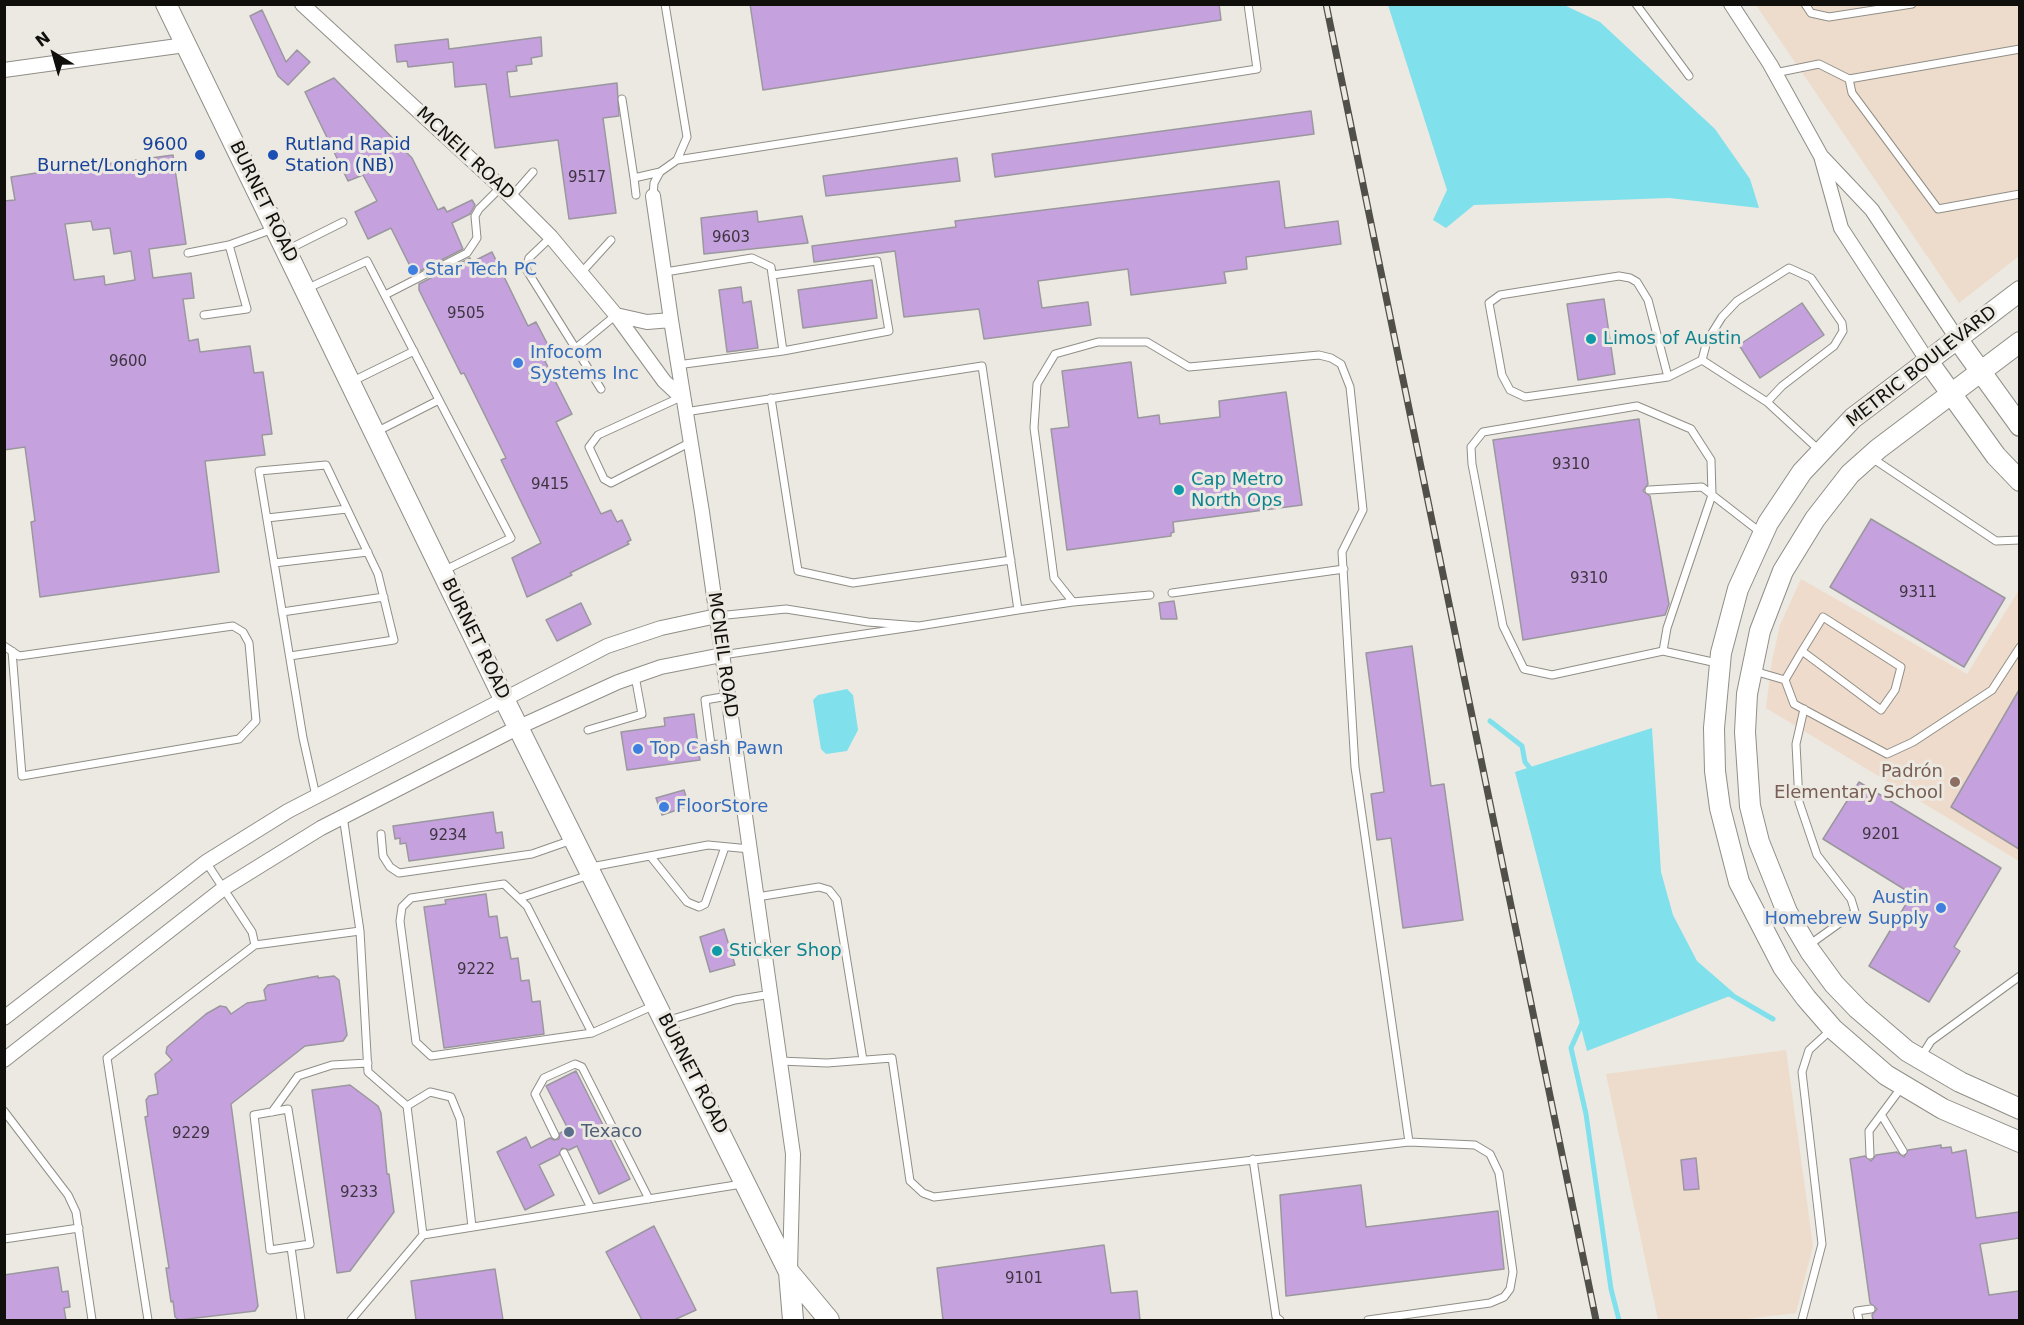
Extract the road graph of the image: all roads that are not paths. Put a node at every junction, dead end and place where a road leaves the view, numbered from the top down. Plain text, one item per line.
1 (166, 4) edge
2 (302, 4) edge
3 (665, 4) edge
4 (1248, 4) edge
5 (1636, 4) edge
6 (1731, 4) edge
7 (1805, 4) edge
8 (1912, 4) edge
9 (184, 45) junction
10 (2019, 49) edge
11 (4, 70) edge
12 (1775, 73) junction
13 (1689, 76) dead end
14 (1849, 79) junction
15 (622, 99) dead end
16 (1821, 156) junction
17 (677, 160) junction
18 (533, 172) dead end
19 (660, 172) junction
20 (634, 178) junction
21 (501, 187) junction
22 (2019, 194) edge
23 (636, 195) dead end
24 (653, 196) joint
25 (511, 197) junction
26 (343, 222) dead end
27 (276, 228) junction
28 (551, 237) junction
29 (611, 240) dead end
30 (228, 245) junction
31 (287, 250) junction
32 (188, 253) dead end
33 (665, 272) junction
34 (581, 273) junction
35 (772, 276) junction
36 (306, 289) junction
37 (2019, 291) edge
38 (385, 295) junction
39 (204, 315) dead end
40 (616, 315) junction
41 (671, 320) junction
42 (1958, 340) junction
43 (2019, 342) edge
44 (576, 348) junction
45 (414, 351) junction
46 (783, 351) junction
47 (1702, 360) junction
48 (1928, 360) junction
49 (677, 365) junction
50 (1980, 373) junction
51 (1668, 377) junction
52 (351, 382) junction
53 (601, 389) dead end
54 (1950, 394) junction
55 (681, 397) junction
56 (771, 398) junction
57 (439, 400) junction
58 (1767, 402) junction
59 (685, 412) junction
60 (2019, 426) edge
61 (375, 433) junction
62 (689, 443) junction
63 (1821, 451) junction
64 (1869, 456) junction
65 (2019, 481) edge
66 (1649, 490) dead end
67 (1712, 495) junction
68 (347, 509) junction
69 (267, 518) junction
70 (1762, 534) junction
71 (2019, 540) edge
72 (368, 552) junction
73 (1011, 560) junction
74 (274, 563) junction
75 (1344, 570) junction
76 (442, 571) junction
77 (1172, 593) dead end
78 (1150, 595) dead end
79 (384, 597) junction
80 (1073, 602) junction
81 (1018, 610) junction
82 (282, 612) junction
83 (717, 616) junction
84 (919, 626) junction
85 (4, 646) edge
86 (2019, 647) edge
87 (12, 651) junction
88 (1663, 651) junction
89 (1802, 651) junction
90 (722, 655) junction
91 (290, 656) junction
92 (1720, 664) junction
93 (1751, 671) junction
94 (634, 676) junction
95 (1785, 680) junction
96 (728, 696) junction
97 (504, 699) junction
98 (1804, 709) junction
99 (519, 727) junction
100 (588, 730) dead end
101 (735, 742) junction
102 (316, 796) junction
103 (343, 816) junction
104 (381, 834) dead end
105 (575, 839) junction
106 (725, 847) junction
107 (750, 849) junction
108 (651, 857) junction
109 (206, 862) junction
110 (590, 870) junction
111 (224, 888) junction
112 (757, 897) junction
113 (520, 898) junction
114 (360, 931) junction
115 (255, 945) junction
116 (1807, 946) junction
117 (2019, 976) edge
118 (771, 994) junction
119 (1856, 1007) junction
120 (662, 1012) junction
121 (4, 1018) edge
122 (1833, 1029) junction
123 (592, 1033) junction
124 (1920, 1059) junction
125 (4, 1060) edge
126 (863, 1060) junction
127 (780, 1061) junction
128 (368, 1063) junction
129 (1903, 1086) junction
130 (407, 1106) junction
131 (2019, 1109) edge
132 (4, 1111) edge
133 (272, 1112) junction
134 (1882, 1116) junction
135 (555, 1135) dead end
136 (1409, 1142) junction
137 (2019, 1143) edge
138 (1903, 1151) dead end
139 (564, 1153) dead end
140 (1870, 1155) dead end
141 (1253, 1159) junction
142 (747, 1184) junction
143 (649, 1199) junction
144 (591, 1208) junction
145 (472, 1227) junction
146 (79, 1228) junction
147 (423, 1235) junction
148 (4, 1239) edge
149 (291, 1246) junction
150 (789, 1272) junction
151 (1871, 1309) dead end
152 (92, 1320) edge
153 (148, 1320) edge
154 (301, 1320) edge
155 (351, 1320) edge
156 (793, 1320) edge
157 (829, 1320) edge
158 (1280, 1320) edge
159 (1368, 1320) edge
160 (1802, 1320) edge
161 (1859, 1320) edge

1 - 9 main road, BURNET ROAD
2 - 21 street, MCNEIL ROAD
3 - 17 lane
4 - 17 lane
5 - 13 lane
6 - 12 street
7 - 8 lane
9 - 11 street
9 - 27 main road, BURNET ROAD
10 - 14 lane
12 - 14 lane
12 - 16 street
14 - 22 lane
15 - 20 lane
16 - 42 street
16 - 48 street
17 - 19 lane
18 - 25 lane
19 - 20 lane
19 - 24 lane
20 - 23 lane
21 - 25 street, MCNEIL ROAD
21 - 38 lane
24 - 33 street, MCNEIL ROAD
25 - 28 street, MCNEIL ROAD
26 - 31 lane
27 - 30 lane
27 - 31 main road, BURNET ROAD
28 - 34 street, MCNEIL ROAD
28 - 44 lane
29 - 34 lane
30 - 32 lane
30 - 39 lane
31 - 36 main road, BURNET ROAD
33 - 35 lane
33 - 41 street, MCNEIL ROAD
34 - 40 street, MCNEIL ROAD
35 - 46 lane
35 - 46 lane
36 - 38 lane
36 - 52 main road, BURNET ROAD
37 - 42 main road, METRIC BOULEVARD
38 - 45 lane
40 - 41 street
40 - 44 lane
40 - 55 street, MCNEIL ROAD
41 - 49 street, MCNEIL ROAD
42 - 48 main road, METRIC BOULEVARD
42 - 50 main road
43 - 50 main road, METRIC BOULEVARD
44 - 53 lane
45 - 52 lane
45 - 57 lane
46 - 49 lane
47 - 51 lane
47 - 58 lane
47 - 58 lane
48 - 54 main road
48 - 63 main road, METRIC BOULEVARD
49 - 55 street, MCNEIL ROAD
50 - 54 main road, METRIC BOULEVARD
50 - 60 main road
51 - 51 lane
52 - 61 main road, BURNET ROAD
54 - 64 main road, METRIC BOULEVARD
54 - 65 main road
55 - 59 street, MCNEIL ROAD
55 - 62 lane
56 - 59 lane
56 - 73 lane
56 - 73 lane
57 - 61 lane
57 - 76 lane
58 - 63 lane
59 - 62 street, MCNEIL ROAD
61 - 76 main road, BURNET ROAD
62 - 83 street, MCNEIL ROAD
63 - 70 main road, METRIC BOULEVARD
64 - 71 lane
64 - 93 main road, METRIC BOULEVARD
66 - 67 lane
67 - 70 lane
67 - 88 lane
67 - 88 lane
68 - 69 lane
68 - 69 lane
68 - 72 lane
69 - 74 lane
70 - 92 main road, METRIC BOULEVARD
72 - 74 lane
72 - 79 lane
73 - 81 lane
74 - 82 lane
75 - 77 lane
75 - 80 lane
75 - 136 lane
76 - 97 main road, BURNET ROAD
78 - 80 lane
79 - 82 lane
79 - 91 lane
80 - 81 lane
81 - 84 lane
82 - 91 lane
83 - 84 lane
83 - 90 street, MCNEIL ROAD
83 - 97 street
84 - 90 lane
85 - 87 lane
86 - 98 lane
87 - 87 lane
88 - 92 lane
89 - 89 lane
89 - 95 lane
90 - 94 street
90 - 96 street, MCNEIL ROAD
91 - 102 lane
92 - 93 main road
92 - 122 main road, METRIC BOULEVARD
93 - 95 lane
93 - 116 main road, METRIC BOULEVARD
94 - 99 street
94 - 100 lane
95 - 98 lane
96 - 101 street, MCNEIL ROAD
96 - 101 lane
97 - 99 main road, BURNET ROAD
97 - 102 street
98 - 116 lane
99 - 103 street
99 - 105 main road, BURNET ROAD
101 - 107 street, MCNEIL ROAD
102 - 109 street
103 - 111 street
103 - 114 lane
104 - 105 lane
105 - 110 main road, BURNET ROAD
106 - 107 lane
106 - 108 lane
106 - 108 lane
107 - 112 street, MCNEIL ROAD
108 - 110 lane
109 - 111 lane
109 - 121 street
110 - 113 lane
110 - 120 main road, BURNET ROAD
111 - 115 lane
111 - 125 street
112 - 118 street, MCNEIL ROAD
112 - 126 lane
113 - 123 lane
113 - 123 lane
114 - 115 lane
114 - 128 lane
115 - 153 lane
116 - 119 main road, METRIC BOULEVARD
117 - 124 lane
118 - 120 lane
118 - 127 street, MCNEIL ROAD
119 - 122 main road
119 - 124 main road, METRIC BOULEVARD
120 - 123 lane
120 - 142 main road, BURNET ROAD
122 - 129 main road, METRIC BOULEVARD
122 - 160 lane
124 - 129 main road
124 - 131 main road, METRIC BOULEVARD
126 - 127 lane
126 - 141 lane
127 - 150 street, MCNEIL ROAD
128 - 130 lane
128 - 133 lane
129 - 134 lane
129 - 137 main road, METRIC BOULEVARD
130 - 145 lane
130 - 147 lane
132 - 146 lane
133 - 149 lane
133 - 149 lane
134 - 138 lane
134 - 140 lane
135 - 143 lane
136 - 141 lane
136 - 159 lane
139 - 144 lane
141 - 158 lane
142 - 143 lane
142 - 150 main road, BURNET ROAD
143 - 144 lane
144 - 145 lane
145 - 147 lane
146 - 148 lane
146 - 152 lane
147 - 155 lane
149 - 154 lane
150 - 156 main road, BURNET ROAD
150 - 157 main road, BURNET ROAD
151 - 161 lane

